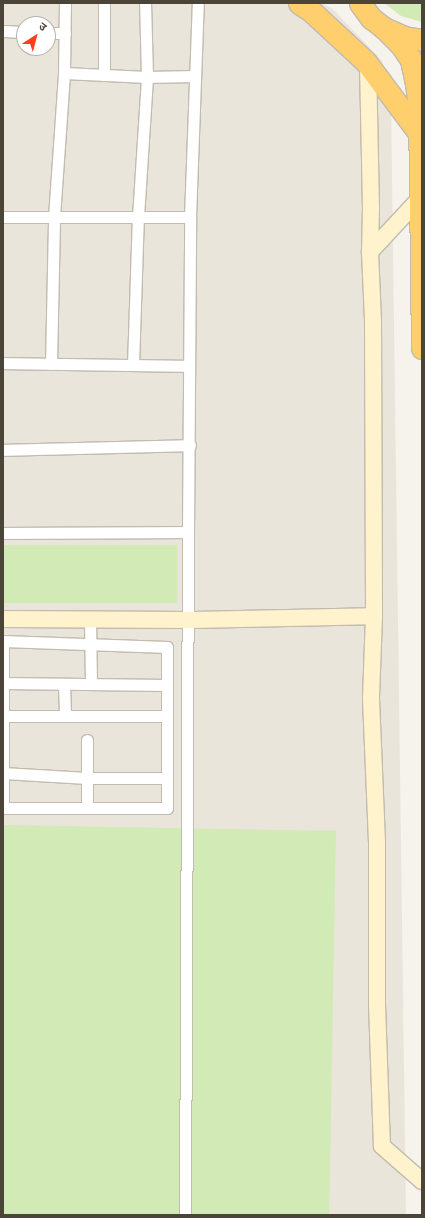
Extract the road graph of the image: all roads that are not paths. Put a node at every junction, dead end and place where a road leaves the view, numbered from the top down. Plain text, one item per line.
1 (65, 3) edge
2 (104, 3) edge
3 (145, 3) edge
4 (198, 3) edge
5 (299, 3) edge
6 (360, 3) edge
7 (384, 28) junction
8 (3, 31) edge
9 (16, 32) edge
10 (56, 33) edge
11 (65, 33) junction
12 (422, 40) edge
13 (368, 64) junction
14 (64, 73) junction
15 (104, 75) junction
16 (195, 76) junction
17 (147, 77) junction
18 (419, 133) junction
19 (420, 198) junction
20 (3, 217) edge
21 (54, 217) junction
22 (138, 217) junction
23 (190, 217) junction
24 (370, 252) junction
25 (422, 348) edge
26 (3, 363) edge
27 (51, 364) junction
28 (133, 365) junction
29 (189, 366) junction
30 (190, 445) junction
31 (3, 450) edge
32 (188, 532) junction
33 (3, 534) edge
34 (374, 616) junction
35 (3, 619) edge
36 (90, 619) junction
37 (189, 620) junction
38 (90, 644) junction
39 (3, 683) edge
40 (64, 684) junction
41 (92, 684) junction
42 (167, 685) junction
43 (3, 716) edge
44 (65, 716) junction
45 (167, 716) junction
46 (3, 725) edge
47 (87, 740) dead end
48 (3, 773) edge
49 (87, 778) junction
50 (167, 778) junction
51 (87, 808) junction
52 (422, 1181) edge
53 (185, 1215) edge

1 - 11 street
2 - 15 street
3 - 17 street
4 - 16 street
5 - 13 highway
6 - 7 highway
7 - 12 highway
7 - 18 highway
8 - 9 street
10 - 11 street
11 - 14 street
13 - 18 highway
13 - 24 street
14 - 15 street
14 - 21 street
15 - 17 street
16 - 17 street
16 - 23 street
17 - 22 street
18 - 19 highway
19 - 24 street
19 - 25 highway
20 - 21 street
21 - 22 street
21 - 27 street
22 - 23 street
22 - 28 street
23 - 29 street
24 - 34 street
26 - 27 street
27 - 28 street
28 - 29 street
29 - 30 street
30 - 31 street
30 - 32 street
32 - 33 street
32 - 37 street
34 - 37 street
34 - 52 street
35 - 36 street
36 - 37 street
36 - 38 street
37 - 53 street
38 - 39 street
38 - 41 street
38 - 42 street
39 - 40 street
39 - 43 street
40 - 41 street
40 - 44 street
41 - 42 street
42 - 45 street
43 - 44 street
43 - 46 street
44 - 45 street
45 - 50 street
46 - 48 street
47 - 49 street
48 - 49 street
48 - 51 street
49 - 50 street
49 - 51 street
50 - 51 street

